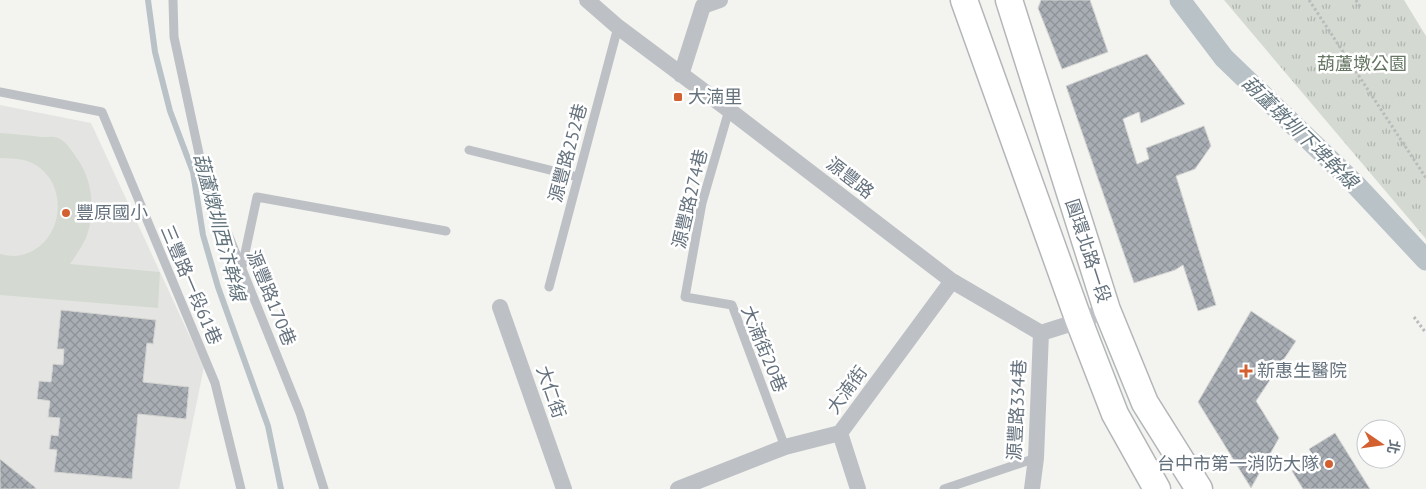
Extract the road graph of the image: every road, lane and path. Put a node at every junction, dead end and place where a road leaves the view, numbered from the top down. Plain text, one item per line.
1 (173, 0) edge
2 (586, 0) edge
3 (720, 0) edge
4 (964, 0) edge
5 (1009, 0) edge
6 (1309, 0) edge
7 (1356, 0) edge
8 (1360, 7) dead end
9 (618, 27) junction
10 (681, 75) junction
11 (0, 92) edge
12 (729, 110) junction
13 (469, 150) dead end
14 (578, 177) junction
15 (1426, 178) edge
16 (446, 231) dead end
17 (242, 267) junction
18 (952, 281) junction
19 (548, 286) dead end
20 (685, 296) joint
21 (500, 307) dead end
22 (1107, 310) junction
23 (1414, 317) dead end
24 (1080, 321) junction
25 (1426, 333) edge
26 (1041, 334) junction
27 (840, 433) junction
28 (785, 447) junction
29 (1036, 458) junction
30 (241, 489) edge
31 (324, 489) edge
32 (564, 489) edge
33 (678, 489) edge
34 (858, 489) edge
35 (944, 489) edge
36 (1032, 489) edge
37 (1158, 489) edge
38 (1199, 489) edge

1 - 17 lane, 源豐路170巷
2 - 9 street, 源豐路
3 - 10 street
4 - 24 main road, 圓環北路一段
5 - 22 main road, 圓環北路一段
6 - 15 path
7 - 8 path
9 - 10 street, 源豐路
9 - 14 lane, 源豐路252巷
10 - 12 street, 源豐路
11 - 30 lane, 三豐路一段61巷
12 - 18 street, 源豐路
12 - 20 lane, 源豐路274巷
13 - 14 lane
14 - 19 lane, 源豐路252巷
16 - 17 lane
17 - 31 lane, 源豐路170巷
18 - 26 street, 源豐路
18 - 27 street, 大湳街
20 - 28 lane, 大湳街20巷
21 - 32 street, 大仁街
22 - 24 street
22 - 38 main road, 圓環北路一段
23 - 25 path
24 - 26 street
24 - 37 main road, 圓環北路一段
26 - 29 street, 源豐路334巷
27 - 28 street, 大湳街
27 - 34 street
28 - 33 street, 大湳街
29 - 35 lane
29 - 36 street, 源豐路334巷

